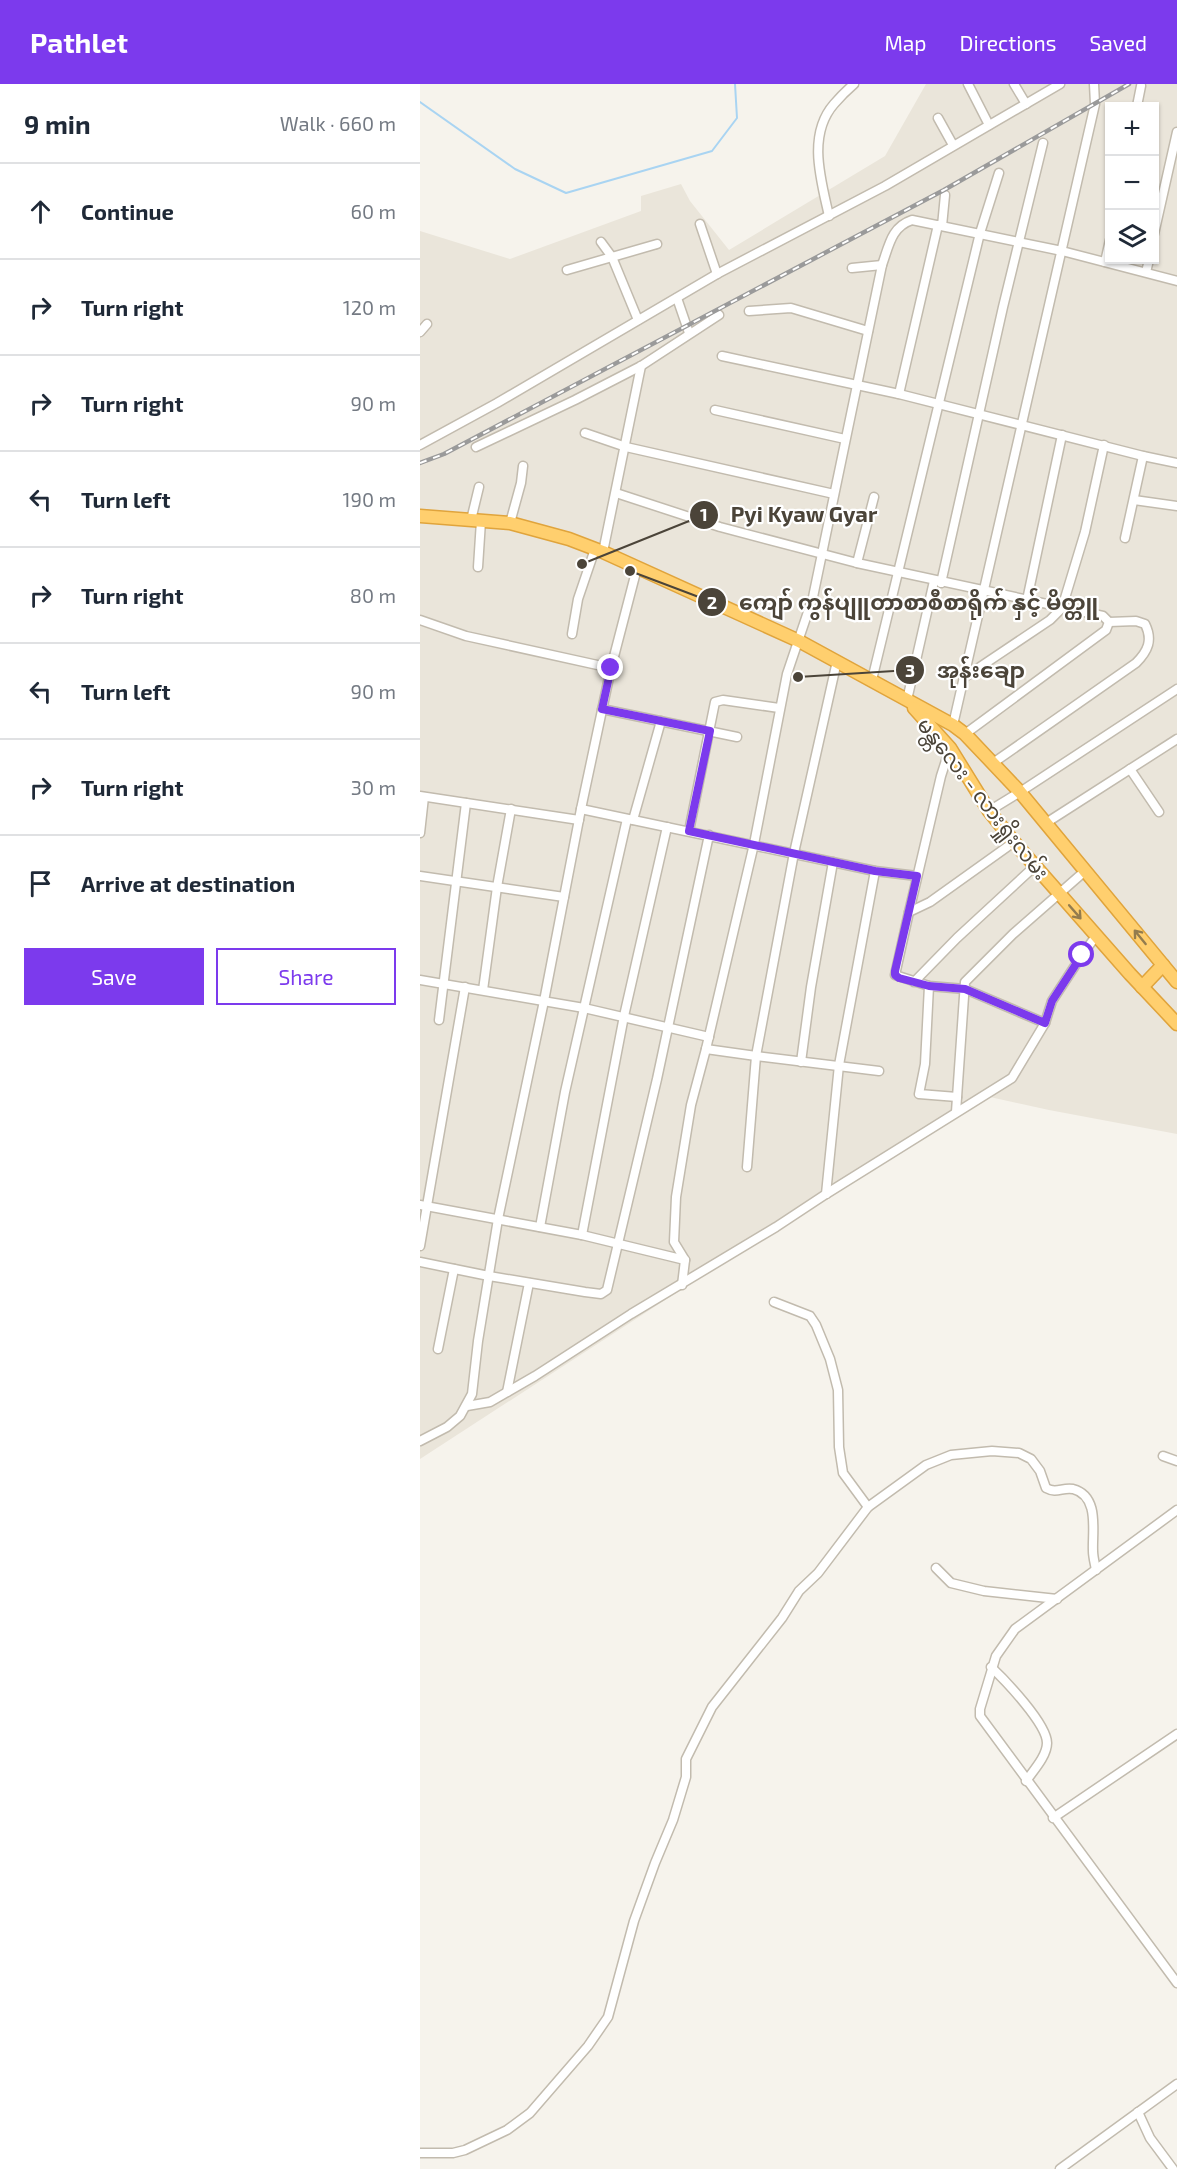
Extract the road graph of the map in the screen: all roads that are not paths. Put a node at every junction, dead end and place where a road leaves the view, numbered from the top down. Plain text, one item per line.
1 (854, 84) edge
2 (968, 84) edge
3 (1014, 84) edge
4 (1060, 84) edge
5 (1094, 84) edge
6 (1141, 86) dead end
7 (1138, 102) edge
8 (1026, 104) junction
9 (938, 118) dead end
10 (989, 124) junction
11 (1177, 132) edge
12 (1043, 143) dead end
13 (953, 145) junction
14 (999, 173) dead end
15 (945, 195) dead end
16 (1159, 215) edge
17 (829, 216) junction
18 (700, 224) dead end
19 (940, 226) junction
20 (980, 233) junction
21 (602, 242) dead end
22 (1018, 242) junction
23 (657, 244) dead end
24 (1062, 251) junction
25 (612, 257) junction
26 (1105, 262) edge
27 (1113, 264) edge
28 (1148, 264) edge
29 (882, 265) junction
30 (852, 268) dead end
31 (567, 270) dead end
32 (1146, 272) junction
33 (717, 274) junction
34 (1177, 281) edge
35 (676, 298) junction
36 (749, 312) dead end
37 (719, 315) dead end
38 (638, 320) junction
39 (427, 324) dead end
40 (868, 331) junction
41 (420, 332) edge
42 (689, 333) junction
43 (722, 356) dead end
44 (641, 366) junction
45 (857, 384) junction
46 (899, 394) junction
47 (940, 405) junction
48 (716, 410) dead end
49 (980, 415) junction
50 (1020, 425) junction
51 (585, 433) dead end
52 (1062, 435) junction
53 (845, 439) junction
54 (420, 445) edge
55 (1104, 446) junction
56 (476, 447) dead end
57 (626, 447) junction
58 (1143, 456) junction
59 (1177, 463) edge
60 (523, 466) dead end
61 (479, 488) dead end
62 (616, 493) junction
63 (834, 494) junction
64 (874, 497) dead end
65 (1134, 500) junction
66 (1177, 506) edge
67 (420, 516) edge
68 (476, 520) junction
69 (510, 524) junction
70 (1125, 538) dead end
71 (599, 550) junction
72 (822, 553) junction
73 (857, 564) junction
74 (478, 567) dead end
75 (637, 568) junction
76 (898, 573) junction
77 (938, 582) junction
78 (983, 591) junction
79 (1027, 600) junction
80 (1062, 608) junction
81 (420, 620) edge
82 (1110, 622) junction
83 (572, 634) dead end
84 (798, 641) junction
85 (837, 662) junction
86 (611, 668) junction
87 (964, 676) junction
88 (872, 680) junction
89 (1177, 689) edge
90 (908, 701) junction
91 (779, 708) junction
92 (602, 709) junction
93 (661, 721) junction
94 (953, 725) junction
95 (710, 731) junction
96 (965, 734) junction
97 (737, 737) dead end
98 (1177, 739) edge
99 (950, 748) junction
100 (993, 763) junction
101 (1130, 769) junction
102 (1020, 792) junction
103 (422, 797) edge
104 (466, 802) junction
105 (511, 809) junction
106 (581, 809) junction
107 (988, 811) junction
108 (1159, 812) dead end
109 (630, 819) junction
110 (579, 820) junction
111 (1046, 823) junction
112 (667, 827) junction
113 (689, 831) junction
114 (420, 833) edge
115 (709, 835) junction
116 (1014, 842) junction
117 (754, 844) junction
118 (794, 853) junction
119 (833, 862) junction
120 (1035, 866) junction
121 (875, 871) junction
122 (1085, 871) junction
123 (420, 876) edge
124 (917, 876) junction
125 (457, 881) junction
126 (497, 887) junction
127 (1060, 894) junction
128 (564, 897) junction
129 (909, 912) junction
130 (1096, 936) junction
131 (1163, 965) junction
132 (420, 980) edge
133 (914, 982) junction
134 (1177, 982) edge
135 (444, 984) junction
136 (929, 986) junction
137 (465, 987) junction
138 (1142, 987) junction
139 (965, 989) junction
140 (483, 990) junction
141 (544, 1001) junction
142 (585, 1008) junction
143 (624, 1016) junction
144 (439, 1020) dead end
145 (1045, 1023) junction
146 (1177, 1024) edge
147 (667, 1027) junction
148 (709, 1037) junction
149 (706, 1049) junction
150 (756, 1056) junction
151 (801, 1062) junction
152 (839, 1065) junction
153 (879, 1071) dead end
154 (957, 1097) junction
155 (956, 1113) junction
156 (747, 1167) dead end
157 (826, 1194) junction
158 (423, 1206) edge
159 (498, 1219) junction
160 (540, 1227) junction
161 (582, 1235) junction
162 (619, 1244) junction
163 (420, 1246) edge
164 (685, 1260) junction
165 (420, 1262) edge
166 (454, 1269) junction
167 (489, 1276) junction
168 (529, 1283) junction
169 (682, 1285) junction
170 (774, 1302) dead end
171 (438, 1349) dead end
172 (507, 1392) junction
173 (467, 1406) junction
174 (420, 1441) edge
175 (1163, 1456) dead end
176 (1177, 1461) edge
177 (868, 1507) junction
178 (1177, 1510) edge
179 (936, 1568) dead end
180 (1096, 1570) junction
181 (1057, 1599) junction
182 (991, 1667) junction
183 (1177, 1734) edge
184 (1026, 1781) junction
185 (1053, 1818) junction
186 (1177, 1983) edge
187 (1177, 2084) edge
188 (1138, 2112) junction
189 (420, 2153) edge
190 (1060, 2169) edge
191 (1173, 2169) edge

1 - 17 street
2 - 10 street
3 - 8 street
4 - 8 street
5 - 24 street
6 - 7 street
8 - 10 street
9 - 13 street
10 - 13 street
11 - 16 street
12 - 22 street
13 - 17 street
14 - 20 street
15 - 19 street
17 - 33 street
18 - 33 street
19 - 20 street
19 - 29 street
19 - 46 street
20 - 22 street
20 - 47 street
21 - 25 street
22 - 24 street
22 - 49 street
23 - 25 street
24 - 26 street
24 - 50 street
25 - 31 street
25 - 38 street
27 - 32 street
28 - 32 street
29 - 30 street
29 - 40 street
32 - 34 street
33 - 35 street
35 - 38 street
35 - 42 street
36 - 40 street
37 - 42 street
38 - 54 street
39 - 41 street
40 - 45 street
42 - 44 street
43 - 45 street
44 - 56 street
44 - 57 street
45 - 46 street
45 - 53 street
46 - 47 street
47 - 49 street
47 - 76 street
48 - 53 street
49 - 50 street
49 - 77 street
50 - 52 street
50 - 78 street
51 - 57 street
52 - 55 street
52 - 79 street
53 - 63 street
55 - 58 street
55 - 80 street
57 - 62 street
57 - 63 street
58 - 59 street
58 - 65 street
60 - 69 street
61 - 68 street
62 - 71 street
62 - 72 street
63 - 72 street
64 - 73 street
65 - 66 street
65 - 70 street
67 - 68 highway
68 - 69 highway
68 - 74 street
69 - 71 highway
71 - 75 highway
71 - 83 street
72 - 73 street
72 - 84 street
73 - 76 street
75 - 84 highway
75 - 86 street
76 - 77 street
76 - 88 street
77 - 78 street
77 - 90 street
78 - 79 street
78 - 87 street
79 - 80 street
80 - 82 street
80 - 87 street
81 - 86 street
82 - 96 street
82 - 100 street
84 - 85 highway
84 - 91 street
85 - 88 highway
85 - 118 street
86 - 92 street
87 - 94 street
88 - 90 highway
89 - 102 street
90 - 94 highway, မန္တလေး - လားရှိုးလမ်း
90 - 99 highway, မန္တလေး - လားရှိုးလမ်း
91 - 95 street
91 - 117 street
92 - 93 street
92 - 106 street
93 - 95 street
93 - 109 street
94 - 96 highway, မန္တလေး - လားရှိုးလမ်း
95 - 97 street
95 - 113 street
96 - 100 highway, မန္တလေး - လားရှိုးလမ်း
98 - 101 street
99 - 107 highway, မန္တလေး - လားရှိုးလမ်း
99 - 124 street
100 - 102 highway, မန္တလေး - လားရှိုးလမ်း
101 - 108 street
101 - 111 street
102 - 107 street
102 - 111 highway, မန္တလေး - လားရှိုးလမ်း
103 - 104 street
103 - 114 street
104 - 105 street
104 - 125 street
105 - 110 street
105 - 126 street
106 - 109 street
106 - 110 street
107 - 116 highway, မန္တလေး - လားရှိုးလမ်း
109 - 112 street
109 - 142 street
110 - 128 street
111 - 122 highway, မန္တလေး - လားရှိုးလမ်း
112 - 113 street
112 - 143 street
113 - 115 street
115 - 117 street
115 - 147 street
116 - 120 highway, မန္တလေး - လားရှိုးလမ်း
116 - 129 street
117 - 118 street
117 - 148 street
118 - 119 street
118 - 150 street
119 - 121 street
119 - 151 street
120 - 127 highway, မန္တလေး - လားရှိုးလမ်း
120 - 133 street
121 - 124 street
121 - 152 street
122 - 127 street
131 -> 122 highway, မန္တလေး - လားရှိုးလမ်း
123 - 125 street
124 - 129 street
125 - 126 street
125 - 135 street
126 - 128 street
126 - 140 street
127 -> 130 highway, မန္တလေး - လားရှိုးလမ်း
127 - 139 street
128 - 141 street
129 - 133 street
130 - 138 highway, မန္တလေး - လားရှိုးလမ်း
130 - 145 street
131 - 134 highway, မန္တလေး - လားရှိုးလမ်း
131 - 138 highway
132 - 135 street
133 - 136 street
135 - 137 street
135 - 144 street
136 - 139 street
136 - 154 street
137 - 140 street
137 - 158 street
138 - 146 highway, မန္တလေး - လားရှိုးလမ်း
139 - 145 street
139 - 154 street
140 - 141 street
141 - 142 street
141 - 159 street
142 - 143 street
142 - 160 street
143 - 147 street
143 - 161 street
145 - 155 street
147 - 148 street
147 - 162 street
148 - 149 street
149 - 150 street
149 - 164 street
150 - 151 street
150 - 156 street
151 - 152 street
152 - 153 street
152 - 157 street
154 - 155 street
155 - 157 street
157 - 169 street
158 - 159 street
158 - 163 street
159 - 160 street
159 - 167 street
160 - 161 street
161 - 162 street
162 - 164 street
162 - 168 street
164 - 169 street
165 - 166 street
166 - 167 street
166 - 171 street
167 - 168 street
167 - 173 street
168 - 172 street
169 - 172 street
170 - 177 street
172 - 173 street
173 - 174 street
175 - 176 street
177 - 180 street
177 - 189 street
178 - 180 street
179 - 181 street
180 - 181 street
181 - 182 street
182 - 184 street
182 - 184 street
183 - 185 street
184 - 185 street
185 - 186 street
187 - 188 street
188 - 190 street
188 - 191 street

